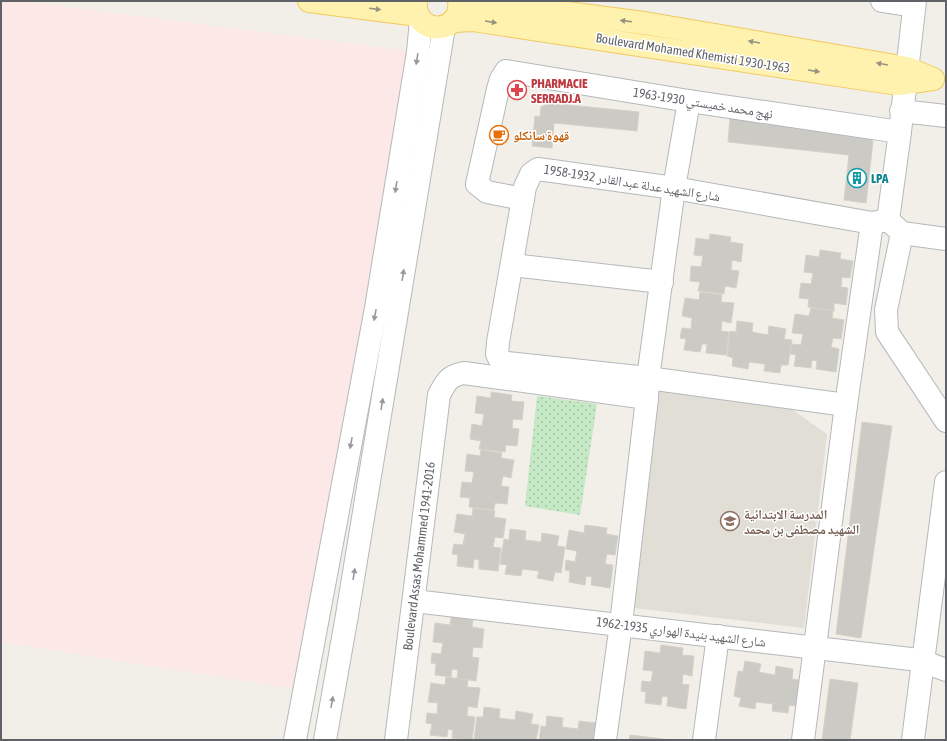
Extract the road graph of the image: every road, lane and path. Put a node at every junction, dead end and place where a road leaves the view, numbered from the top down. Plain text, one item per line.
1 (309, 1) edge
2 (476, 1) edge
3 (882, 1) edge
4 (915, 3) edge
5 (418, 12) edge
6 (452, 16) edge
7 (906, 76) junction
8 (939, 80) edge
9 (689, 101) junction
10 (946, 116) edge
11 (901, 122) junction
12 (674, 188) junction
13 (523, 199) junction
14 (887, 225) junction
15 (946, 239) edge
16 (512, 265) junction
17 (662, 282) junction
18 (647, 388) junction
19 (846, 404) junction
20 (946, 421) edge
21 (946, 487) edge
22 (414, 600) junction
23 (621, 624) junction
24 (718, 636) junction
25 (815, 648) junction
26 (923, 661) junction
27 (946, 670) edge
28 (295, 740) edge
29 (325, 740) edge
30 (396, 740) edge
31 (605, 740) edge
32 (704, 740) edge
33 (803, 740) edge
34 (913, 740) edge

1 -> 5 main road, Boulevard Mohamed Khemisti 1930-1963
7 -> 2 main road, Boulevard Mohamed Khemisti 1930-1963
3 - 4 street
4 - 7 street
5 - 6 main road, Boulevard Mohamed Khemisti 1930-1963
5 -> 28 street
6 -> 7 main road, Boulevard Mohamed Khemisti 1930-1963
29 -> 6 street
7 - 8 main road, Boulevard Mohamed Khemisti 1930-1963
7 - 11 street
9 - 11 street, نهج محمد خميستي 1930-1963
9 - 12 street
9 - 13 street, نهج محمد خميستي 1930-1963
10 - 11 street, نهج محمد خميستي 1930-1963
11 - 14 street
12 - 13 street, شارع الشهيد عدلة عبد القادر 1932-1958
12 - 14 street, شارع الشهيد عدلة عبد القادر 1932-1958
12 - 17 street
13 - 16 street, شارع الشهيد عدلة عبد القادر 1932-1958
14 - 15 street, شارع الشهيد عدلة عبد القادر 1932-1958
14 - 19 street
14 - 20 street
16 - 17 street
16 - 18 street, شارع الشهيد عدلة عبد القادر 1932-1958
17 - 18 street
18 - 19 street
18 - 22 street, Boulevard Assas Mohammed 1941-2016
18 - 23 street
19 - 25 street
21 - 26 street
22 - 23 street, شارع الشهيد بنيدة الهواري 1935-1962
22 - 30 street, Boulevard Assas Mohammed 1941-2016
23 - 24 street, شارع الشهيد بنيدة الهواري 1935-1962
23 - 31 street
24 - 25 street, شارع الشهيد بنيدة الهواري 1935-1962
24 - 32 street
25 - 26 street, شارع الشهيد بنيدة الهواري 1935-1962
25 - 33 street
26 - 27 street, شارع الشهيد بنيدة الهواري 1935-1962
26 - 34 street

